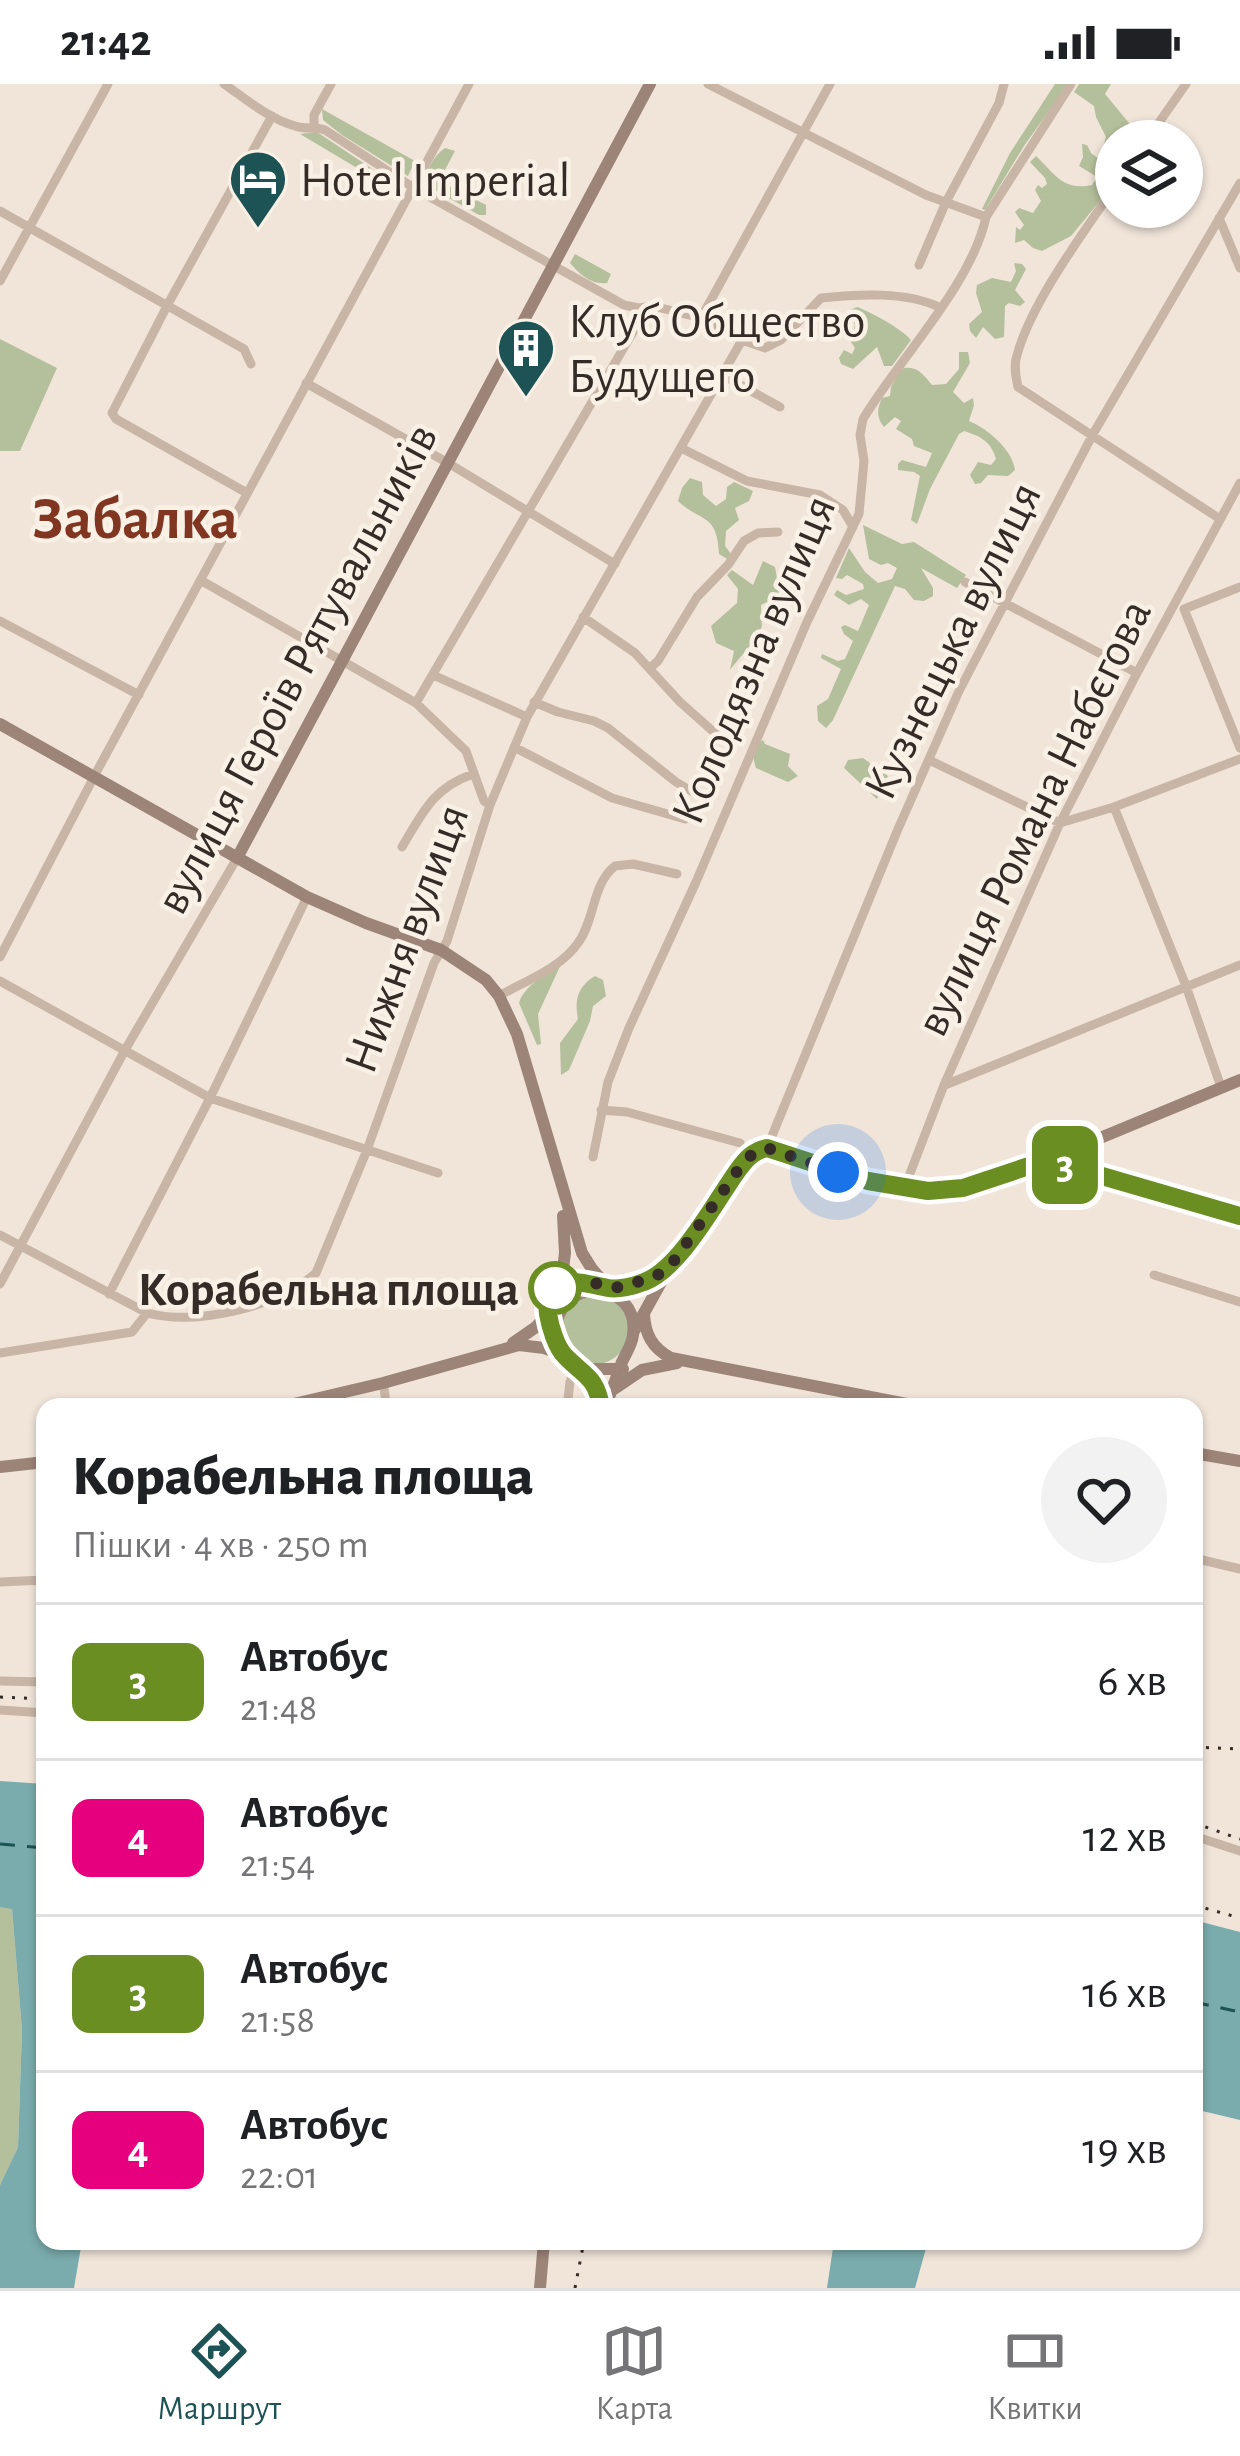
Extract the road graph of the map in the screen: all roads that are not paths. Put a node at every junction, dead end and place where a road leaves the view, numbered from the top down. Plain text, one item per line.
1 (108, 84) edge
2 (224, 84) edge
3 (331, 84) edge
4 (470, 84) edge
5 (650, 84) edge
6 (708, 84) edge
7 (830, 84) edge
8 (1004, 84) edge
9 (1071, 84) edge
10 (1186, 84) edge
11 (272, 116) junction
12 (1161, 120) edge
13 (314, 126) junction
14 (803, 133) junction
15 (414, 188) junction
16 (1238, 190) edge
17 (946, 202) junction
18 (0, 212) edge
19 (986, 217) junction
20 (1095, 217) edge
21 (1219, 218) junction
22 (29, 229) junction
23 (554, 265) junction
24 (919, 265) dead end
25 (1240, 268) edge
26 (0, 281) edge
27 (168, 304) junction
28 (639, 308) junction
29 (941, 308) junction
30 (701, 318) junction
31 (742, 340) junction
32 (251, 364) dead end
33 (722, 375) junction
34 (307, 383) junction
35 (780, 407) dead end
36 (1093, 434) junction
37 (681, 448) junction
38 (448, 463) junction
39 (1240, 483) edge
40 (247, 493) junction
41 (528, 512) junction
42 (1220, 519) junction
43 (853, 527) junction
44 (778, 532) dead end
45 (615, 564) junction
46 (202, 580) junction
47 (965, 582) dead end
48 (1240, 587) edge
49 (1003, 604) junction
50 (1179, 606) junction
51 (583, 617) junction
52 (0, 621) edge
53 (341, 662) junction
54 (651, 667) junction
55 (1137, 673) junction
56 (433, 675) junction
57 (139, 695) junction
58 (535, 702) junction
59 (416, 703) junction
60 (527, 718) junction
61 (0, 724) edge
62 (716, 734) dead end
63 (514, 747) junction
64 (1240, 748) edge
65 (1240, 759) edge
66 (929, 760) junction
67 (473, 774) junction
68 (94, 778) junction
69 (708, 801) dead end
70 (490, 805) junction
71 (1114, 807) junction
72 (685, 819) dead end
73 (1060, 824) junction
74 (402, 847) dead end
75 (237, 858) junction
76 (676, 874) dead end
77 (308, 897) junction
78 (441, 950) junction
79 (0, 957) edge
80 (1240, 965) edge
81 (0, 981) edge
82 (1186, 986) junction
83 (500, 996) junction
84 (125, 1050) junction
85 (1240, 1080) edge
86 (944, 1085) junction
87 (1220, 1088) junction
88 (210, 1098) junction
89 (601, 1109) junction
90 (740, 1143) dead end
91 (767, 1148) junction
92 (367, 1150) junction
93 (593, 1157) dead end
94 (1047, 1160) junction
95 (438, 1173) dead end
96 (561, 1188) junction
97 (904, 1189) junction
98 (1240, 1216) edge
99 (0, 1235) edge
100 (21, 1247) junction
101 (671, 1265) junction
102 (1154, 1275) dead end
103 (596, 1283) junction
104 (0, 1284) edge
105 (619, 1291) junction
106 (109, 1294) junction
107 (1240, 1302) edge
108 (557, 1307) junction
109 (644, 1312) junction
110 (147, 1313) junction
111 (634, 1331) junction
112 (501, 1348) junction
113 (0, 1353) edge
114 (564, 1354) junction
115 (663, 1354) junction
116 (622, 1362) junction
117 (684, 1362) junction
118 (577, 1365) junction
119 (642, 1370) junction
120 (382, 1383) junction
121 (612, 1390) junction
122 (319, 1398) edge
123 (385, 1398) edge
124 (568, 1398) edge
125 (600, 1398) edge
126 (608, 1398) edge
127 (874, 1398) edge
128 (1203, 1455) edge
129 (1240, 1461) edge
130 (36, 1463) edge
131 (0, 1467) edge
132 (1203, 1560) edge
133 (1240, 1568) edge
134 (36, 1580) edge
135 (0, 1582) edge
136 (0, 1681) edge
137 (36, 1682) edge
138 (0, 1710) edge
139 (36, 1712) edge
140 (1203, 1839) edge
141 (1240, 1851) edge
142 (543, 2250) edge
143 (540, 2288) edge

1 - 22 street
2 - 11 street
3 - 13 street
4 - 15 street
5 - 23 street, вулиця Героїв Рятувальників
6 - 14 street
7 - 14 street
8 - 17 street
9 - 19 street, Колодязна вулиця
10 - 12 street
11 - 13 street
11 - 27 street
13 - 15 street
14 - 17 street
14 - 30 street
15 - 23 street
15 - 34 street
16 - 21 street, Кузнецька вулиця
17 - 19 street
17 - 24 street
18 - 22 street
19 - 29 street, Колодязна вулиця
20 - 36 street
21 - 25 street
21 - 36 street, Кузнецька вулиця
22 - 26 street
22 - 27 street
23 - 28 street
23 - 38 street, вулиця Героїв Рятувальників
27 - 32 street
27 - 40 street
28 - 30 street
28 - 41 street
29 - 31 street
29 - 43 street, Колодязна вулиця
30 - 31 street
31 - 33 street, Нижня вулиця
33 - 35 street
33 - 37 street, Нижня вулиця
34 - 38 street
34 - 40 street
36 - 42 street
36 - 49 street, Кузнецька вулиця
37 - 43 street
37 - 45 street, Нижня вулиця
38 - 41 street
38 - 53 street, вулиця Героїв Рятувальників
39 - 42 street, вулиця Романа Набєгова
40 - 46 street
41 - 45 street
41 - 56 street
42 - 50 street, вулиця Романа Набєгова
43 - 89 street, Колодязна вулиця
44 - 54 street
45 - 51 street, Нижня вулиця
46 - 53 street
46 - 57 street
47 - 49 street
48 - 50 street
49 - 55 street
49 - 66 street, Кузнецька вулиця
50 - 55 street, вулиця Романа Набєгова
50 - 64 street
51 - 54 street
51 - 58 street, Нижня вулиця
52 - 57 street
53 - 59 street
53 - 75 street, вулиця Героїв Рятувальників
54 - 62 street
55 - 73 street, вулиця Романа Набєгова
56 - 59 street
56 - 60 street
57 - 68 street
58 - 60 street, Нижня вулиця
58 - 69 street
59 - 67 street
60 - 63 street, Нижня вулиця
61 - 68 street
63 - 70 street, Нижня вулиця
63 - 72 street
65 - 71 street
66 - 73 street
66 - 91 street, Кузнецька вулиця
67 - 70 street
67 - 74 street, Нижня вулиця
68 - 75 street
68 - 79 street
70 - 78 street, Нижня вулиця
71 - 73 street
71 - 82 street
73 - 86 street, вулиця Романа Набєгова
75 - 77 street
75 - 84 street, вулиця Героїв Рятувальників
76 - 83 street
77 - 78 street
77 - 88 street
78 - 83 street
78 - 92 street, Нижня вулиця
80 - 82 street
81 - 84 street
82 - 86 street
82 - 87 street
83 - 96 street
84 - 88 street
84 - 100 street, вулиця Героїв Рятувальників
85 - 87 street
86 - 97 street, вулиця Романа Набєгова
87 - 94 street
88 - 92 street
88 - 106 street
89 - 90 street
89 - 93 street, Колодязна вулиця
91 - 97 street
91 - 101 street
92 - 95 street
92 - 110 street, Нижня вулиця
94 - 97 street
94 - 98 street
96 - 103 street
96 - 108 street
99 - 100 street
100 - 104 street, вулиця Героїв Рятувальників
100 - 106 street
101 - 105 street
101 - 109 street
102 - 107 street
103 - 105 street
103 - 108 street
105 - 108 street
105 - 111 street
106 - 110 street
108 - 112 street
108 - 114 street
109 - 111 street
109 - 115 street
110 - 113 street, Нижня вулиця
111 - 115 street
111 - 116 street
112 - 114 street
112 - 120 street
114 - 118 street
115 - 117 street
116 - 118 street
116 - 119 street
116 - 121 street
117 - 119 street
117 - 127 street
118 - 124 street
118 - 125 street
119 - 121 street
120 - 122 street
120 - 123 street
121 - 126 street
128 - 129 street
130 - 131 street
132 - 133 street
134 - 135 street
136 - 137 street
138 - 139 street
140 - 141 street
142 - 143 street

